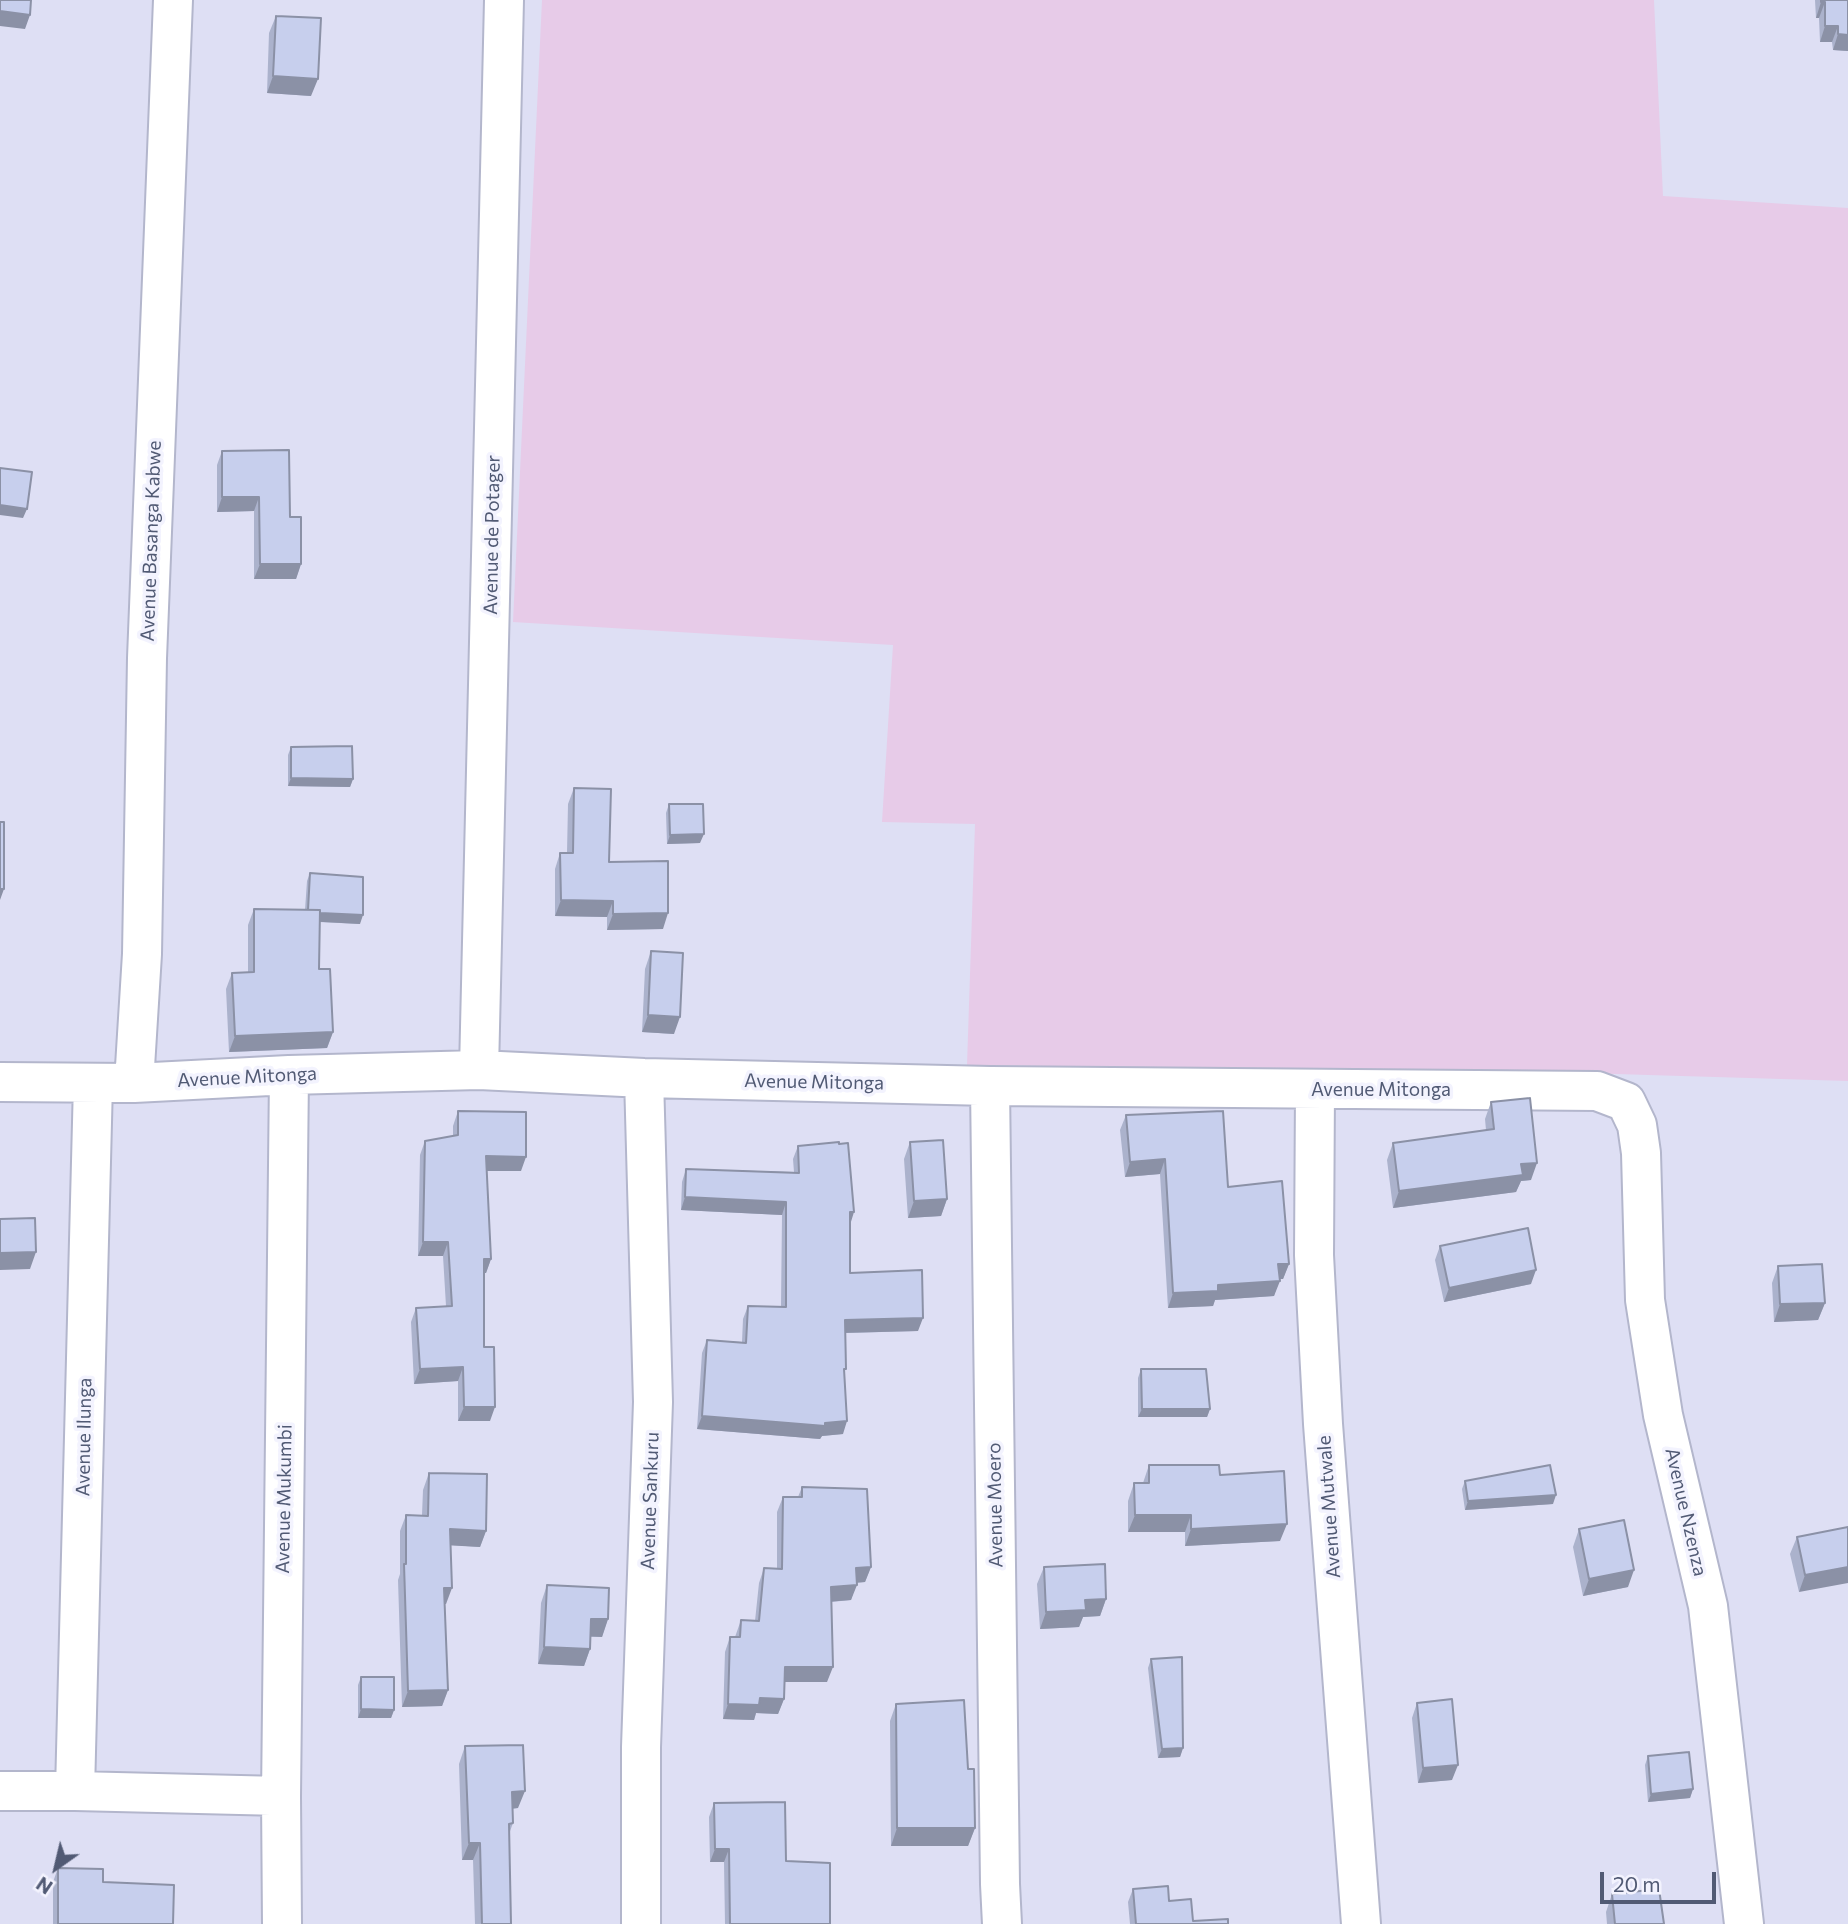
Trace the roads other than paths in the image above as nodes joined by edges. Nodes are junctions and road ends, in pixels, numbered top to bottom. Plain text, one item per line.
1 (173, 0) edge
2 (504, 0) edge
3 (479, 1070) junction
4 (289, 1074) junction
5 (644, 1078) junction
6 (0, 1082) edge
7 (93, 1083) junction
8 (134, 1083) junction
9 (990, 1086) junction
10 (1315, 1089) junction
11 (1626, 1102) joint
12 (0, 1791) edge
13 (75, 1791) junction
14 (281, 1796) junction
15 (282, 1924) edge
16 (641, 1924) edge
17 (1002, 1924) edge
18 (1361, 1924) edge
19 (1744, 1924) edge

1 - 8 street, Avenue Basanga Kabwe
2 - 3 street, Avenue de Potager
3 - 4 street, Avenue Mitonga
3 - 5 street, Avenue Mitonga
4 - 8 street, Avenue Mitonga
4 - 14 street, Avenue Mukumbi
5 - 9 street, Avenue Mitonga
5 - 16 street, Avenue Sankuru
6 - 7 street, Avenue Mitonga
7 - 8 street, Avenue Mitonga
7 - 13 street, Avenue Ilunga
9 - 10 street, Avenue Mitonga
9 - 17 street, Avenue Moero
10 - 11 street, Avenue Mitonga
10 - 18 street, Avenue Mutwale
11 - 19 street, Avenue Nzenza
12 - 13 street
13 - 14 street
14 - 15 street, Avenue Mukumbi

